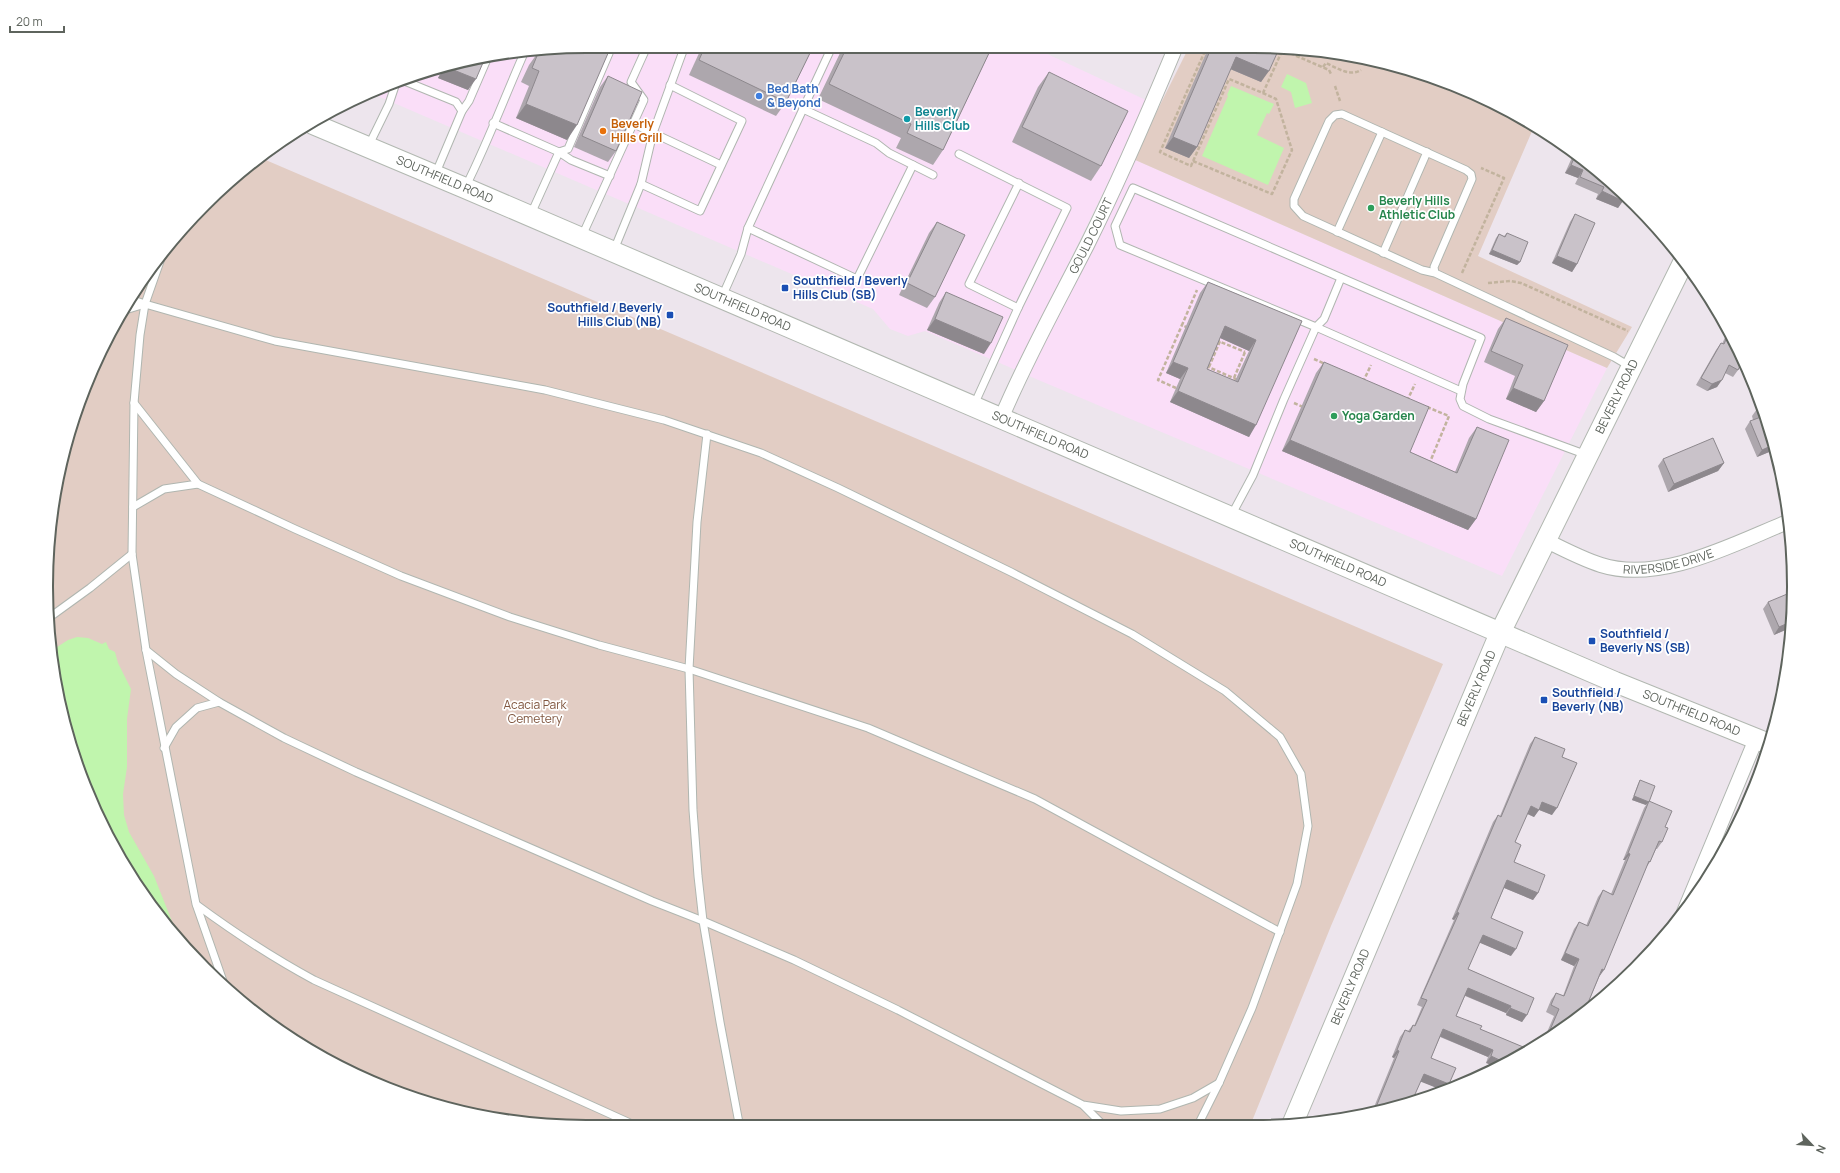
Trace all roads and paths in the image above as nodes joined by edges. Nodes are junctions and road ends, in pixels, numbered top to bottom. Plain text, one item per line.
1 (609, 53) edge
2 (644, 53) edge
3 (682, 53) edge
4 (829, 53) edge
5 (1173, 53) edge
6 (1204, 53) edge
7 (1281, 54) edge
8 (1294, 55) edge
9 (521, 58) edge
10 (486, 62) edge
11 (1323, 67) junction
12 (1361, 70) dead end
13 (1331, 74) dead end
14 (410, 83) edge
15 (670, 85) junction
16 (1335, 86) dead end
17 (394, 89) edge
18 (1263, 93) junction
19 (1341, 105) dead end
20 (802, 109) junction
21 (462, 111) junction
22 (493, 122) junction
23 (634, 124) junction
24 (317, 126) edge
25 (1382, 132) junction
26 (653, 133) junction
27 (368, 147) junction
28 (559, 152) junction
29 (1426, 152) junction
30 (959, 154) dead end
31 (1193, 161) junction
32 (721, 165) junction
33 (913, 165) junction
34 (1476, 165) dead end
35 (435, 175) junction
36 (933, 175) dead end
37 (610, 176) junction
38 (1019, 183) junction
39 (641, 184) junction
40 (465, 188) junction
41 (530, 216) junction
42 (748, 228) junction
43 (1336, 232) junction
44 (581, 238) junction
45 (613, 252) junction
46 (1383, 253) junction
47 (1681, 267) edge
48 (157, 271) edge
49 (1435, 273) junction
50 (1466, 277) dead end
51 (1341, 278) junction
52 (1202, 279) junction
53 (1482, 282) dead end
54 (721, 299) junction
55 (136, 301) edge
56 (145, 304) junction
57 (132, 308) edge
58 (1018, 308) junction
59 (1182, 325) junction
60 (1316, 326) junction
61 (1195, 330) edge
62 (1630, 332) dead end
63 (1214, 339) edge
64 (1220, 341) junction
65 (1248, 345) edge
66 (1245, 352) junction
67 (1375, 353) junction
68 (1304, 355) junction
69 (1330, 366) edge
70 (1631, 367) junction
71 (1420, 373) junction
72 (1234, 378) junction
73 (1358, 378) edge
74 (1364, 380) junction
75 (1241, 381) edge
76 (1371, 383) edge
77 (1232, 384) edge
78 (1362, 386) edge
79 (1176, 388) dead end
80 (1461, 392) junction
81 (1402, 397) edge
82 (1284, 399) junction
83 (1409, 400) junction
84 (134, 403) junction
85 (1404, 404) edge
86 (1422, 405) edge
87 (973, 407) junction
88 (1310, 410) edge
89 (1001, 418) junction
90 (706, 434) junction
91 (1587, 455) junction
92 (1425, 460) edge
93 (1430, 462) junction
94 (1434, 464) edge
95 (198, 484) junction
96 (133, 506) junction
97 (1230, 517) junction
98 (1783, 524) edge
99 (1546, 540) junction
100 (132, 554) junction
101 (54, 614) edge
102 (1500, 633) junction
103 (146, 650) junction
104 (688, 669) junction
105 (218, 702) junction
106 (1763, 742) edge
107 (164, 748) junction
108 (1699, 880) edge
109 (196, 904) junction
110 (703, 920) junction
111 (1280, 932) junction
112 (221, 975) edge
113 (1219, 1083) junction
114 (1083, 1105) junction
115 (1296, 1118) edge
116 (623, 1120) edge
117 (738, 1120) edge
118 (1098, 1120) edge
119 (1200, 1120) edge

1 - 28 lane
2 - 23 lane
3 - 15 lane
4 - 20 lane
5 - 89 street, GOULD COURT
6 - 31 path
7 - 18 path
8 - 11 path
9 - 22 lane
10 - 21 lane
11 - 12 path
11 - 13 path
14 - 21 lane
15 - 26 lane
15 - 32 lane
16 - 19 path
17 - 27 lane
18 - 31 path
18 - 31 path
20 - 33 lane
20 - 42 lane
21 - 35 lane
22 - 28 lane
22 - 40 lane
23 - 26 lane
23 - 37 lane
24 - 27 main road, SOUTHFIELD ROAD
25 - 29 lane
25 - 43 lane
25 - 43 lane
26 - 32 lane
26 - 39 lane
27 - 35 main road, SOUTHFIELD ROAD
28 - 37 lane
28 - 41 lane
29 - 46 lane
29 - 49 lane
30 - 38 lane
32 - 39 lane
33 - 36 lane
33 - 42 lane
34 - 50 path
35 - 40 main road, SOUTHFIELD ROAD
37 - 44 lane
38 - 58 lane
38 - 58 lane
39 - 45 lane
40 - 41 main road, SOUTHFIELD ROAD
41 - 44 main road, SOUTHFIELD ROAD
42 - 54 lane
43 - 46 lane
44 - 45 main road, SOUTHFIELD ROAD
45 - 54 main road, SOUTHFIELD ROAD
46 - 49 lane
47 - 70 main road, BEVERLY ROAD
48 - 56 lane
49 - 70 lane
51 - 52 lane
51 - 60 lane
51 - 80 lane
52 - 59 path
52 - 60 lane
53 - 62 path
54 - 87 main road, SOUTHFIELD ROAD
55 - 56 lane
56 - 57 lane
56 - 84 lane
56 - 90 lane
58 - 87 lane
59 - 61 path
59 - 79 path
60 - 67 lane
60 - 68 lane
63 - 64 path
64 - 66 path
64 - 72 path
65 - 66 path
66 - 72 path
67 - 71 lane
67 - 74 path
68 - 69 path
68 - 82 lane
70 - 91 main road, BEVERLY ROAD
71 - 80 lane
71 - 83 path
72 - 75 path
72 - 77 path
73 - 74 path
74 - 76 path
74 - 78 path
80 - 91 lane
81 - 83 path
82 - 88 path
82 - 97 lane
83 - 85 path
84 - 95 lane
84 - 96 lane
86 - 93 path
87 - 89 main road, SOUTHFIELD ROAD
89 - 97 main road, SOUTHFIELD ROAD
90 - 104 lane
90 - 111 lane
91 - 99 main road, BEVERLY ROAD
92 - 93 path
93 - 94 path
95 - 96 lane
95 - 104 lane
96 - 100 lane
97 - 102 main road, SOUTHFIELD ROAD
98 - 99 street, RIVERSIDE DRIVE
99 - 102 main road, BEVERLY ROAD
100 - 101 lane
100 - 103 lane
102 - 106 main road, SOUTHFIELD ROAD
102 - 115 main road, BEVERLY ROAD
103 - 105 lane
103 - 107 lane
104 - 110 lane
104 - 111 lane
105 - 107 lane
105 - 110 lane
106 - 108 street
107 - 109 lane
109 - 112 lane
109 - 116 lane
110 - 114 lane
110 - 117 lane
111 - 113 lane
113 - 114 lane
113 - 119 lane
114 - 118 lane

